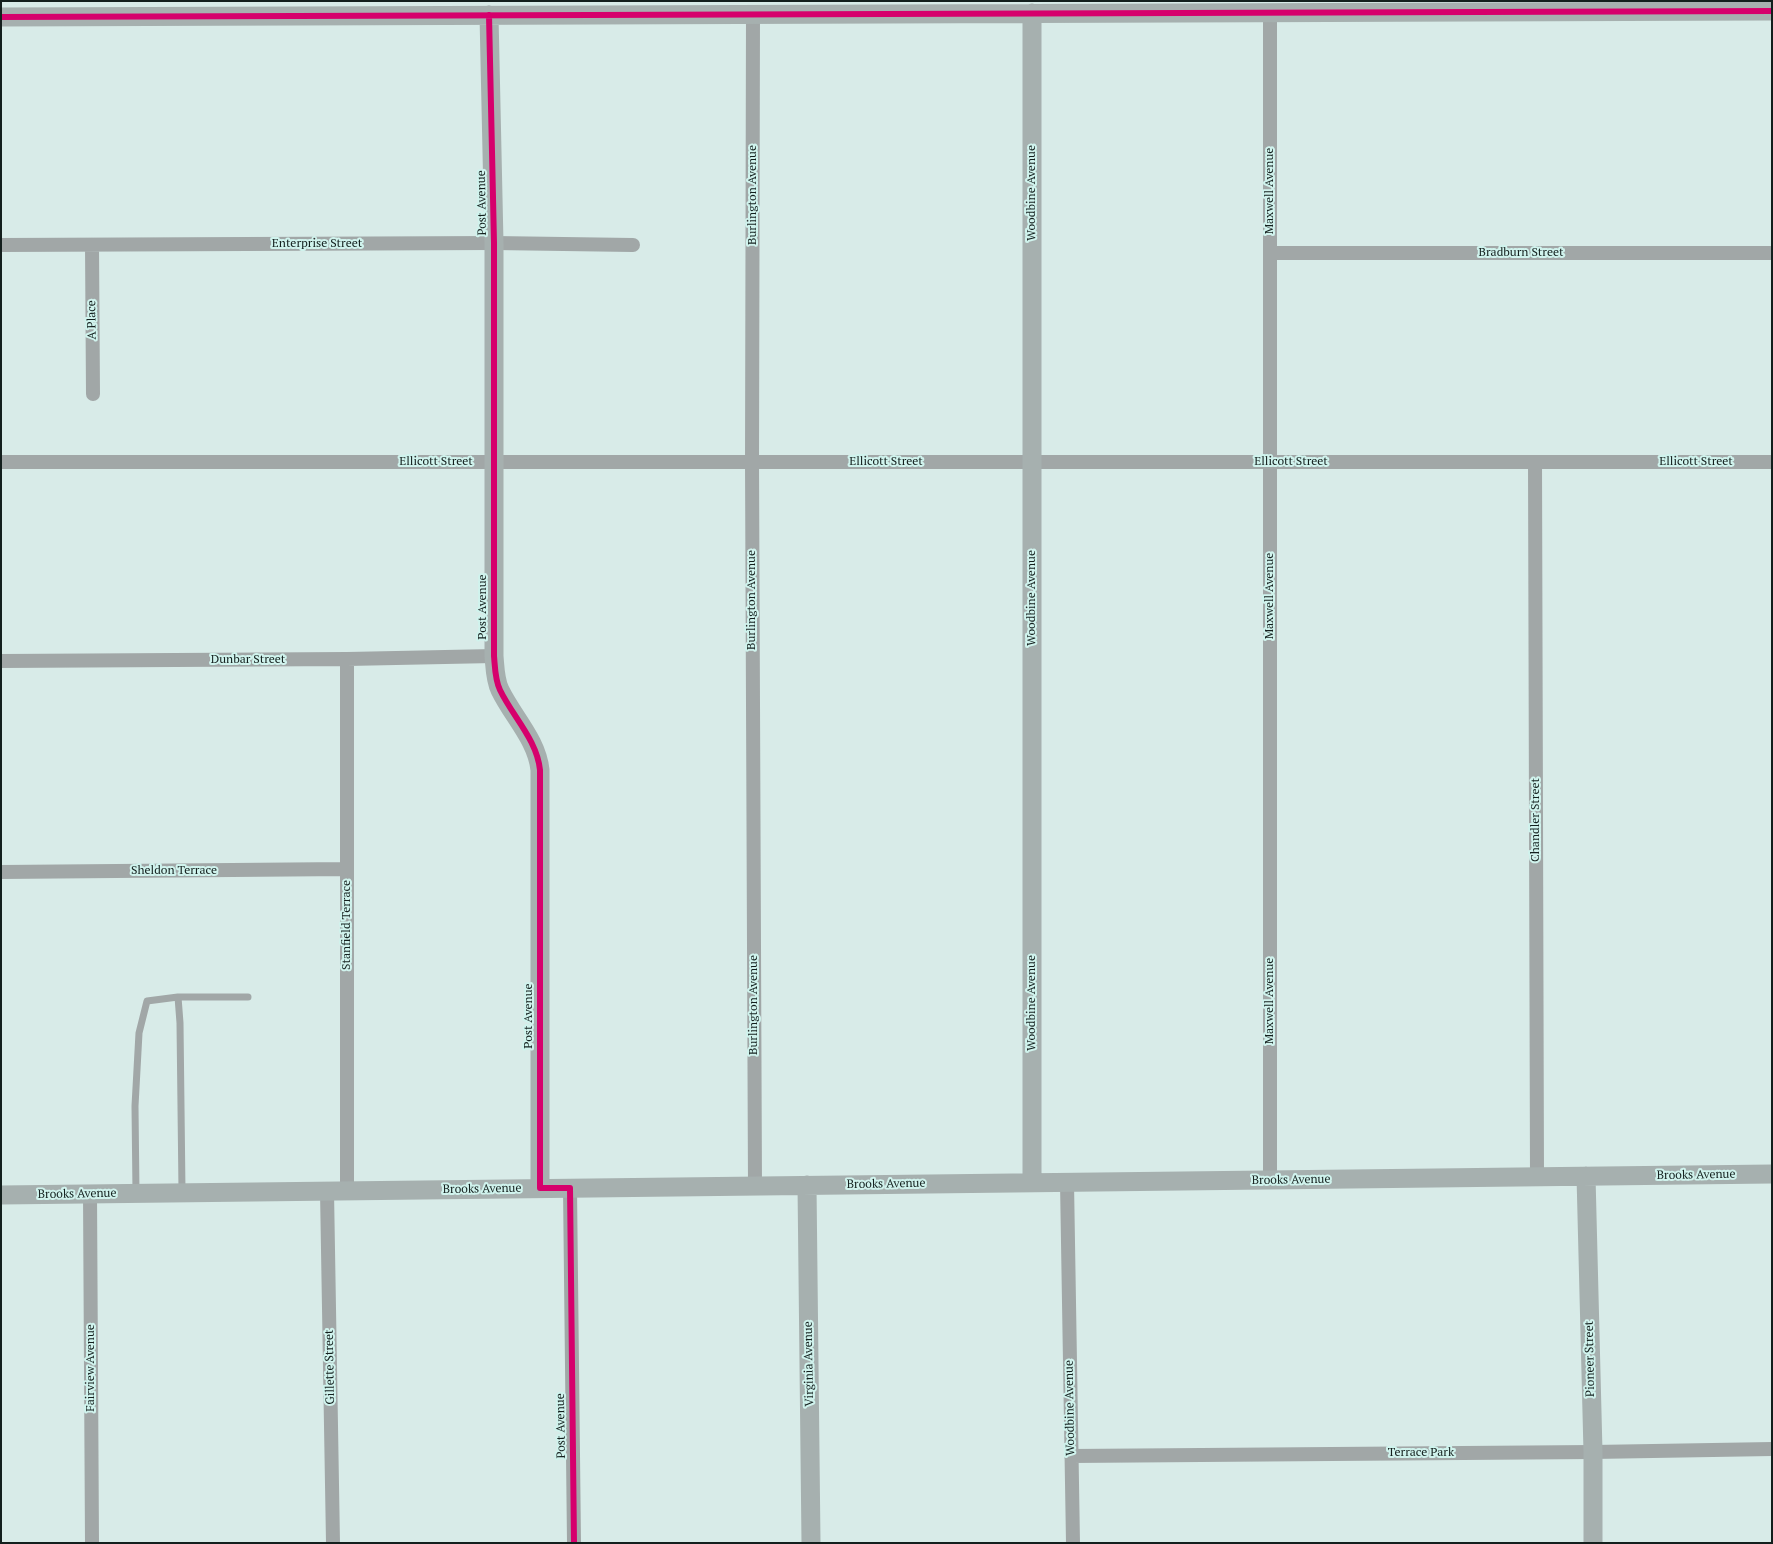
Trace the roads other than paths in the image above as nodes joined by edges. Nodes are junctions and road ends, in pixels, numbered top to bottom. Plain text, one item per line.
1 (1037, 9) edge
2 (482, 10) edge
3 (1772, 11) edge
4 (1270, 12) junction
5 (753, 14) junction
6 (1, 17) edge
7 (494, 243) junction
8 (1, 245) edge
9 (92, 245) junction
10 (633, 245) dead end
11 (1270, 253) junction
12 (1772, 253) edge
13 (93, 394) dead end
14 (1, 462) edge
15 (494, 462) junction
16 (752, 462) junction
17 (1032, 462) junction
18 (1270, 462) junction
19 (1536, 462) junction
20 (1772, 462) edge
21 (494, 656) junction
22 (347, 659) junction
23 (1, 661) edge
24 (347, 869) junction
25 (1, 872) edge
26 (178, 997) junction
27 (248, 998) dead end
28 (1772, 1174) edge
29 (1586, 1176) junction
30 (1536, 1177) junction
31 (1270, 1180) junction
32 (1068, 1182) junction
33 (1032, 1183) junction
34 (807, 1185) junction
35 (754, 1186) junction
36 (540, 1188) junction
37 (570, 1188) junction
38 (327, 1191) junction
39 (347, 1191) junction
40 (136, 1193) junction
41 (182, 1193) junction
42 (90, 1194) junction
43 (1, 1195) edge
44 (1772, 1449) edge
45 (1593, 1452) junction
46 (1071, 1456) junction
47 (92, 1543) edge
48 (333, 1543) edge
49 (574, 1543) edge
50 (811, 1543) edge
51 (1073, 1543) edge
52 (1593, 1543) edge

1 - 4 street
1 - 5 street
1 - 17 street, Woodbine Avenue
2 - 5 street
2 - 6 street
2 - 7 street, Post Avenue
3 - 4 street
4 - 11 street, Maxwell Avenue
5 - 16 street, Burlington Avenue
7 - 9 street, Enterprise Street
7 - 10 street, Enterprise Street
7 - 15 street, Post Avenue
8 - 9 street, Enterprise Street
9 - 13 street, A Place
11 - 12 street, Bradburn Street
11 - 18 street, Maxwell Avenue
14 - 15 street, Ellicott Street
15 - 16 street, Ellicott Street
15 - 21 street, Post Avenue
16 - 17 street, Ellicott Street
16 - 35 street, Burlington Avenue
17 - 18 street, Ellicott Street
17 - 33 street, Woodbine Avenue
18 - 19 street, Ellicott Street
18 - 31 street, Maxwell Avenue
19 - 20 street, Ellicott Street
19 - 30 street, Chandler Street
21 - 22 street, Dunbar Street
21 - 36 street, Post Avenue
22 - 23 street, Dunbar Street
22 - 24 street, Stanfield Terrace
24 - 25 street, Sheldon Terrace
24 - 39 street, Stanfield Terrace
26 - 27 lane
26 - 40 lane
26 - 41 lane
28 - 29 street, Brooks Avenue
29 - 30 street, Brooks Avenue
29 - 45 street, Pioneer Street
30 - 31 street, Brooks Avenue
31 - 32 street, Brooks Avenue
32 - 33 street, Brooks Avenue
32 - 46 street, Woodbine Avenue
33 - 34 street, Brooks Avenue
34 - 35 street, Brooks Avenue
34 - 50 street, Virginia Avenue
35 - 37 street, Brooks Avenue
36 - 37 street, Brooks Avenue
36 - 39 street, Brooks Avenue
37 - 49 street, Post Avenue
38 - 39 street, Brooks Avenue
38 - 41 street, Brooks Avenue
38 - 48 street, Gillette Street
40 - 41 street, Brooks Avenue
40 - 42 street, Brooks Avenue
42 - 43 street, Brooks Avenue
42 - 47 street, Fairview Avenue
44 - 45 street, Terrace Park
45 - 46 street, Terrace Park
45 - 52 street, Pioneer Street
46 - 51 street, Woodbine Avenue

